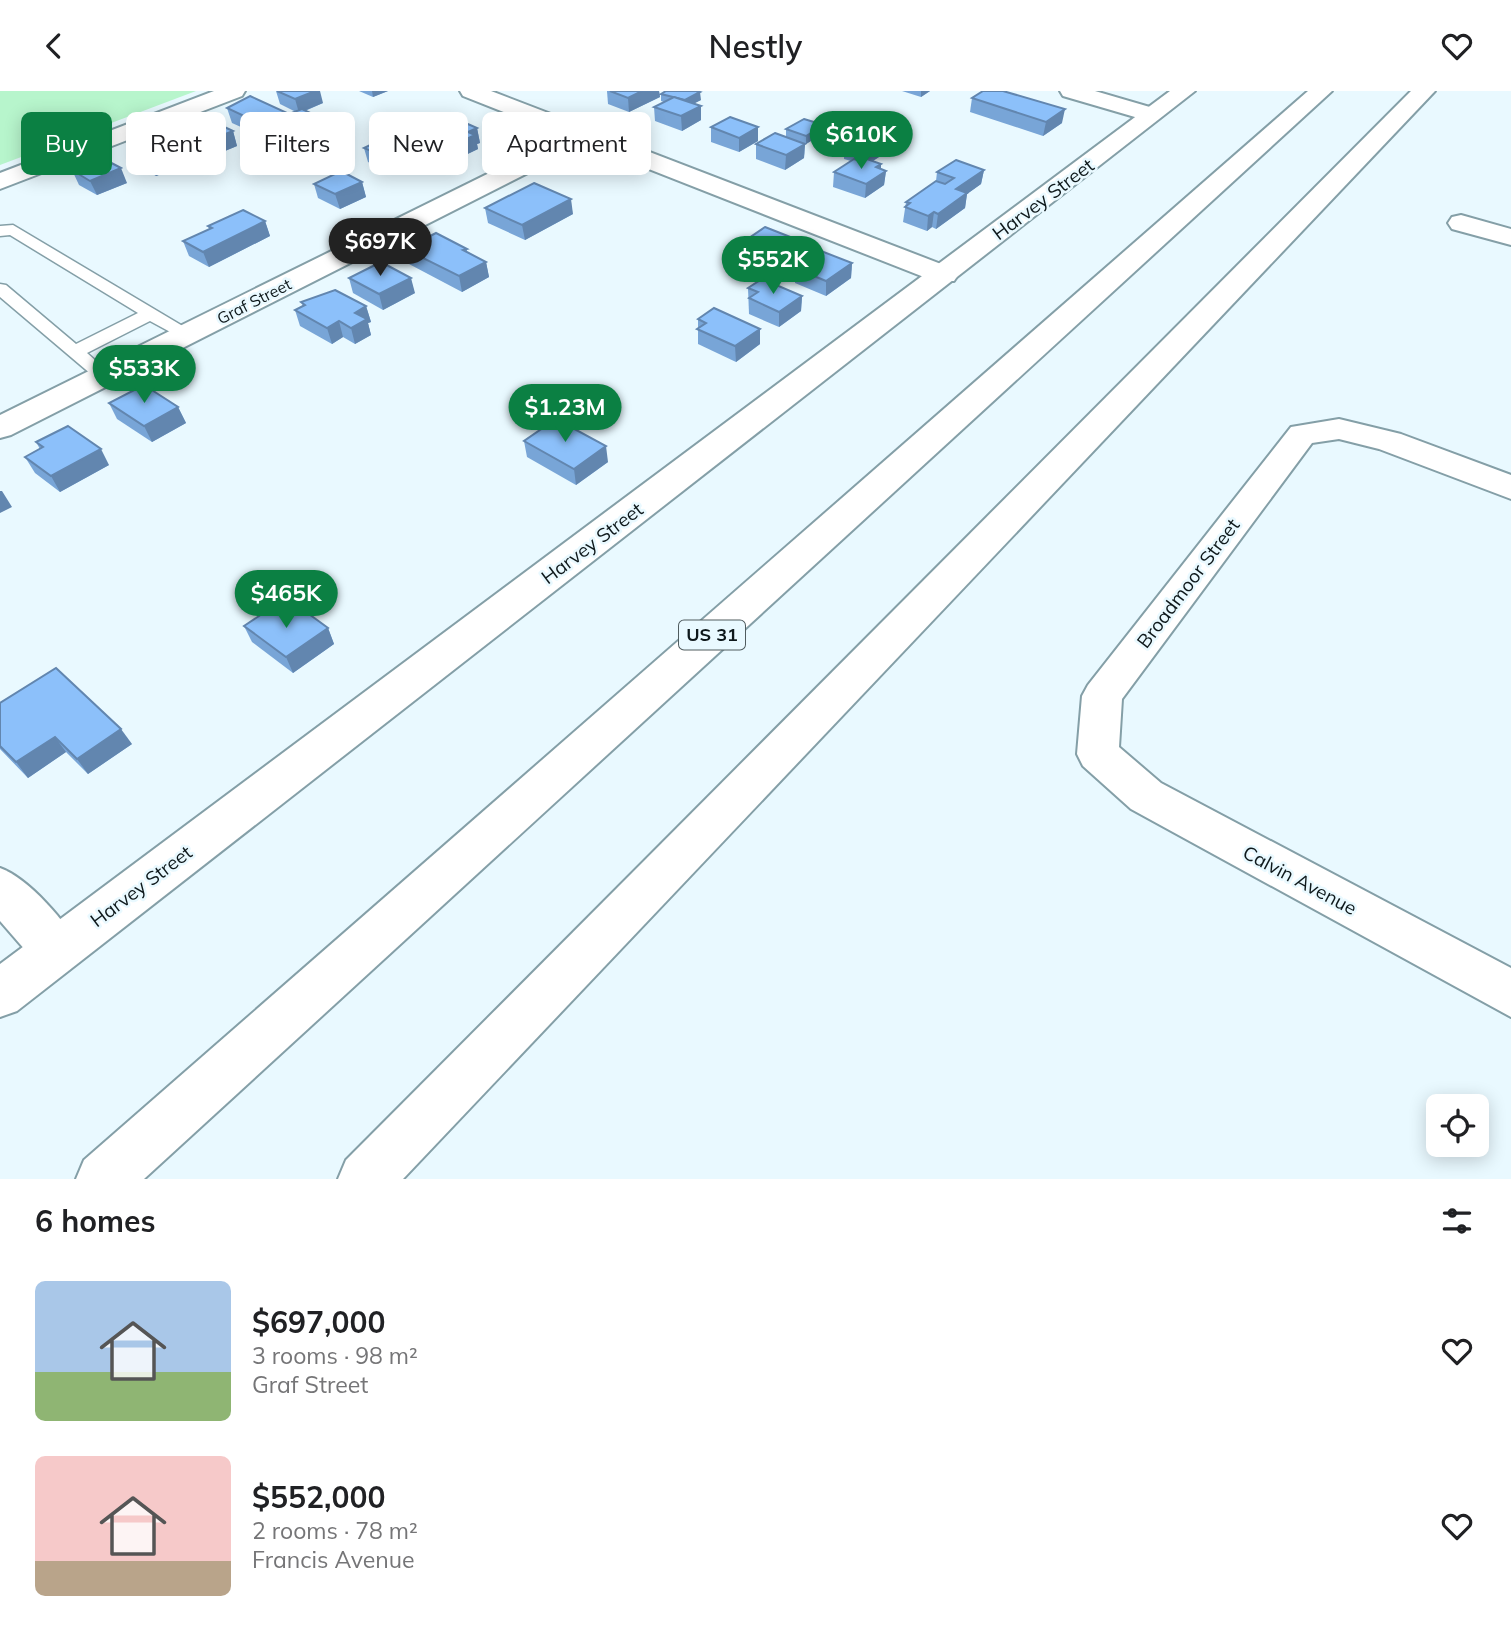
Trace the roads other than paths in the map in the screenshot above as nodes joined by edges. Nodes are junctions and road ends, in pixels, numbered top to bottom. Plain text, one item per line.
1 (234, 91) edge
2 (471, 91) edge
3 (1070, 91) edge
4 (1184, 91) edge
5 (1321, 91) edge
6 (1424, 91) edge
7 (525, 112) edge
8 (1152, 115) junction
9 (651, 161) edge
10 (504, 175) edge
11 (0, 181) edge
12 (1461, 223) dead end
13 (0, 231) edge
14 (1511, 237) edge
15 (944, 275) junction
16 (0, 289) edge
17 (150, 314) junction
18 (185, 335) junction
19 (75, 352) junction
20 (104, 376) junction
21 (0, 428) edge
22 (1511, 488) edge
23 (1098, 754) joint
24 (0, 888) edge
25 (56, 950) junction
26 (0, 994) edge
27 (1511, 994) edge
28 (103, 1179) edge
29 (365, 1179) edge

1 - 11 main road
2 - 7 main road
3 - 8 main road
4 - 8 main road, Harvey Street
5 - 28 main road, US 31
6 - 29 main road
8 - 15 main road, Harvey Street
9 - 15 main road
10 - 18 main road, Graf Street
12 - 14 main road
13 - 17 lane
15 - 25 main road, Harvey Street
16 - 19 lane
17 - 18 lane
17 - 19 lane
18 - 20 main road, Graf Street
19 - 20 lane
20 - 21 main road, Graf Street
22 - 23 main road, Broadmoor Street
23 - 27 main road, Calvin Avenue
24 - 25 main road
25 - 26 main road, Harvey Street

